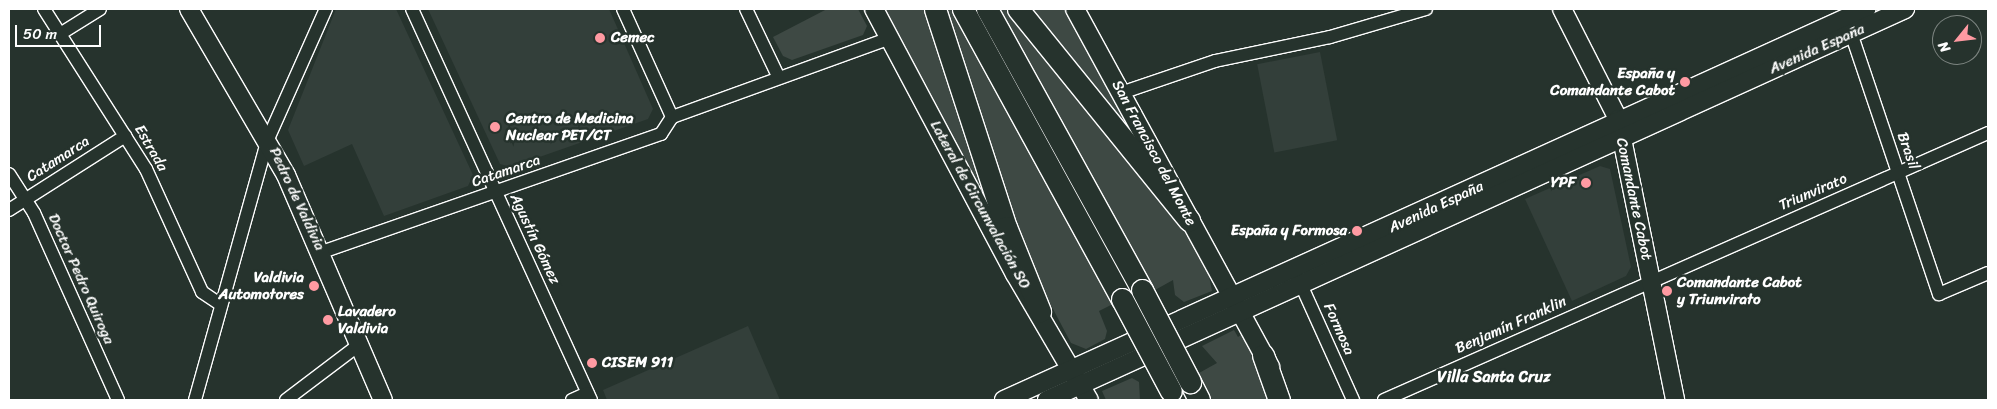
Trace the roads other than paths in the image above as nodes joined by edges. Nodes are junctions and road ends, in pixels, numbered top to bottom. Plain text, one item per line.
1 (44, 9) edge
2 (100, 9) edge
3 (189, 9) edge
4 (326, 9) edge
5 (412, 9) edge
6 (623, 9) edge
7 (746, 9) edge
8 (874, 9) edge
9 (935, 9) edge
10 (963, 9) edge
11 (987, 9) edge
12 (1018, 9) edge
13 (1075, 9) edge
14 (1426, 9) edge
15 (1562, 9) edge
16 (1866, 9) edge
17 (1905, 9) edge
18 (1849, 26) junction
19 (60, 34) junction
20 (890, 38) junction
21 (779, 78) junction
22 (1121, 93) junction
23 (672, 117) junction
24 (1620, 131) junction
25 (1988, 133) edge
26 (125, 136) junction
27 (268, 139) junction
28 (1898, 172) junction
29 (9, 174) edge
30 (496, 192) junction
31 (25, 200) junction
32 (9, 210) edge
33 (1189, 220) junction
34 (322, 252) junction
35 (1988, 273) edge
36 (1298, 277) junction
37 (1650, 280) junction
38 (1237, 304) junction
39 (221, 305) junction
40 (1040, 311) junction
41 (360, 344) junction
42 (1264, 355) junction
43 (1072, 370) junction
44 (1195, 391) edge
45 (1085, 393) edge
46 (1173, 396) edge
47 (589, 397) edge
48 (1015, 398) edge
49 (118, 400) edge
50 (195, 400) edge
51 (286, 400) edge
52 (383, 400) edge
53 (572, 400) edge
54 (1047, 400) edge
55 (1279, 400) edge
56 (1288, 400) edge
57 (1353, 400) edge
58 (1384, 400) edge
59 (1675, 400) edge

1 - 19 street, Estrada
2 - 19 street
3 - 27 main road, Pedro de Valdivia
4 - 27 street
5 - 30 street, Agustín Gómez
6 - 23 street
7 - 21 street
8 - 20 main road, Lateral de Circunvalación SO
9 - 40 highway
10 - 46 highway, bridge
11 - 44 highway, bridge
12 - 33 highway
13 - 22 main road, San Francisco del Monte
14 - 22 street
15 - 24 main road, Comandante Cabot
16 - 18 main road, Avenida España
17 - 18 main road, Avenida España
18 - 24 main road, Avenida España
18 - 28 street, Brasil
19 - 26 street, Estrada
20 - 21 street
20 - 40 main road, Lateral de Circunvalación SO
21 - 23 street
22 - 33 main road, San Francisco del Monte
23 - 30 street, Catamarca
24 - 36 main road, Avenida España
24 - 37 main road, Comandante Cabot
25 - 28 street, Triunvirato
26 - 31 street, Catamarca
26 - 39 street, Estrada
27 - 34 main road, Pedro de Valdivia
27 - 39 street
28 - 35 street, Brasil
28 - 37 street, Triunvirato
29 - 31 street, Doctor Pedro Quiroga
30 - 34 street, Catamarca
30 - 47 street, Agustín Gómez
31 - 32 street, Catamarca
31 - 49 street, Doctor Pedro Quiroga
33 - 38 main road, San Francisco del Monte
34 - 41 main road, Pedro de Valdivia
36 - 38 main road, Avenida España
36 - 57 street, Formosa
37 - 58 street, Benjamín Franklin
37 - 59 main road, Comandante Cabot
38 - 42 main road
38 - 43 main road, Avenida España
38 - 45 main road, Avenida España
39 - 50 street
40 - 43 main road, Lateral de Circunvalación SO
41 - 51 street
41 - 52 main road, Pedro de Valdivia
42 - 55 highway
42 - 56 main road
43 - 45 main road, Lateral de Circunvalación SO
43 - 48 main road, Avenida España
45 - 54 main road, Avenida España
47 - 53 street

